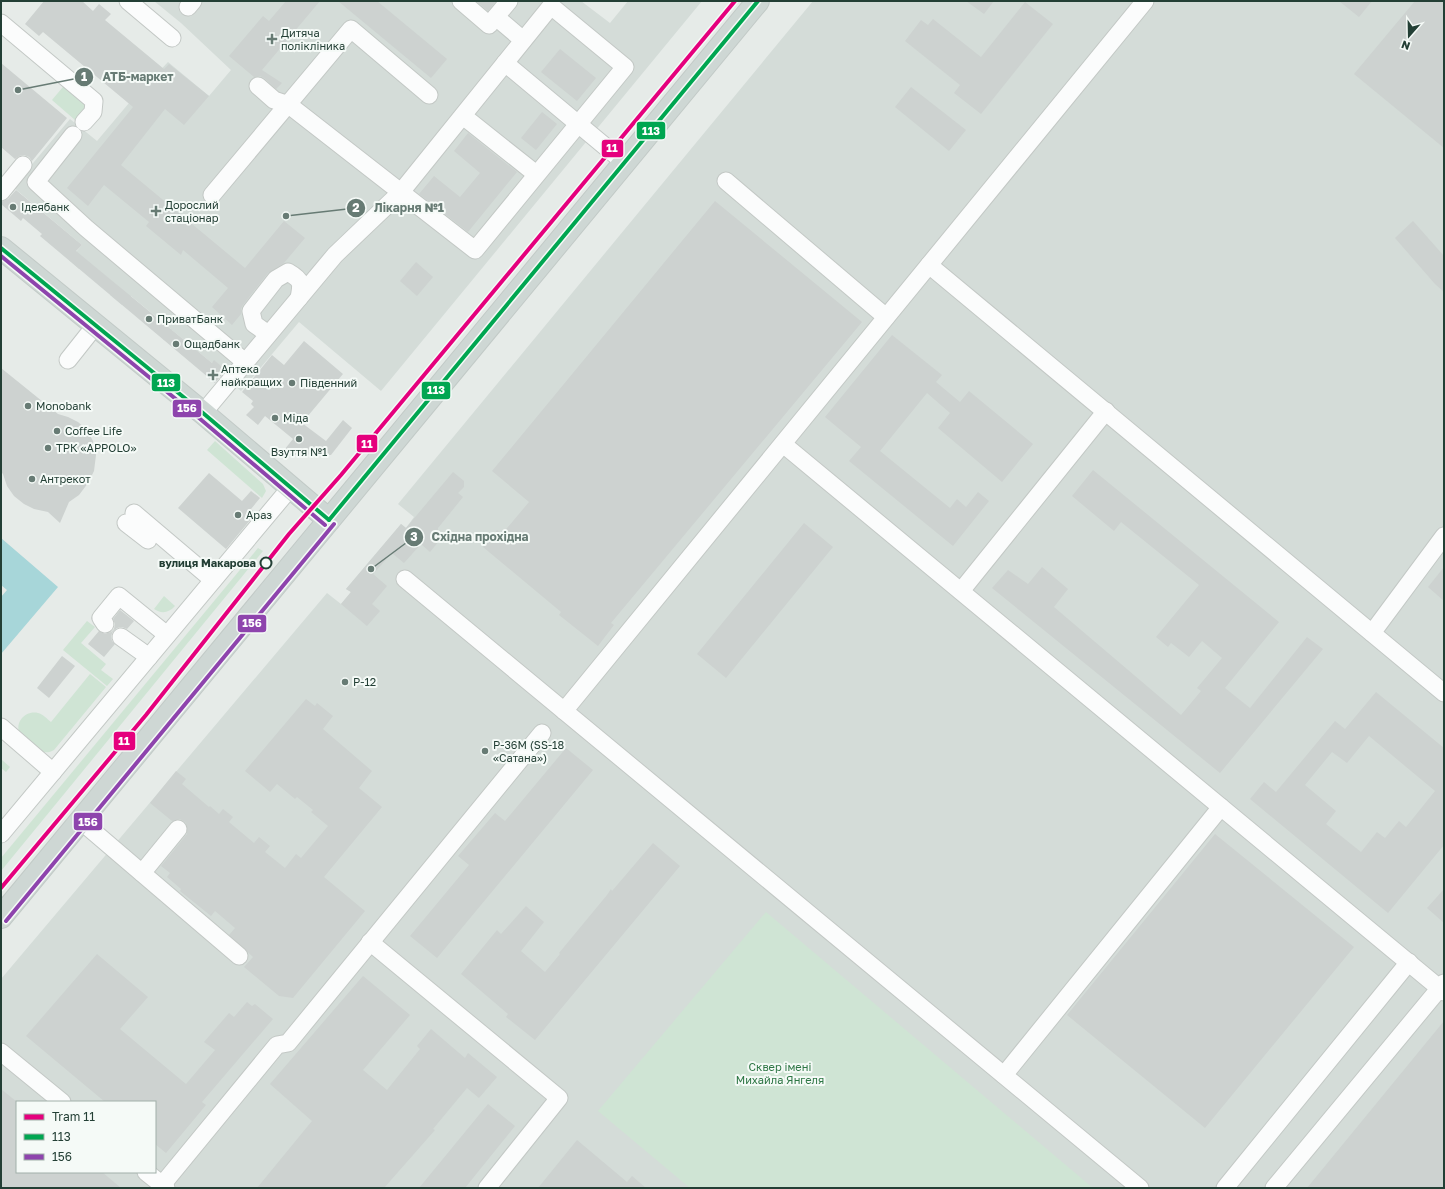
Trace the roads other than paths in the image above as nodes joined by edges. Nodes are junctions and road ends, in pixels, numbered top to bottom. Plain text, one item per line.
1 (128, 1) edge
2 (461, 1) edge
3 (509, 1) edge
4 (758, 1) edge
5 (1145, 1) edge
6 (496, 17) junction
7 (1, 23) edge
8 (172, 38) dead end
9 (523, 40) junction
10 (505, 63) junction
11 (258, 86) dead end
12 (429, 95) dead end
13 (289, 105) junction
14 (463, 116) junction
15 (578, 124) junction
16 (625, 163) junction
17 (23, 165) dead end
18 (536, 174) junction
19 (726, 181) dead end
20 (1, 192) edge
21 (401, 192) junction
22 (212, 195) dead end
23 (1, 248) edge
24 (929, 265) junction
25 (299, 298) junction
26 (886, 317) junction
27 (95, 326) junction
28 (268, 334) junction
29 (68, 360) dead end
30 (245, 362) junction
31 (1106, 411) junction
32 (203, 413) junction
33 (783, 444) junction
34 (291, 487) junction
35 (130, 518) dead end
36 (329, 520) junction
37 (1444, 536) edge
38 (406, 579) dead end
39 (209, 584) junction
40 (961, 591) junction
41 (105, 624) dead end
42 (1372, 633) junction
43 (167, 635) junction
44 (121, 637) dead end
45 (149, 657) junction
46 (1444, 693) edge
47 (564, 711) junction
48 (1, 727) edge
49 (542, 733) dead end
50 (53, 772) junction
51 (1221, 807) junction
52 (81, 821) junction
53 (178, 830) dead end
54 (1, 834) edge
55 (142, 873) junction
56 (1, 917) edge
57 (370, 942) junction
58 (240, 956) dead end
59 (1409, 962) junction
60 (1442, 988) edge
61 (1, 1052) edge
62 (1004, 1075) junction
63 (61, 1101) edge
64 (147, 1173) edge
65 (164, 1187) edge
66 (487, 1188) edge
67 (1140, 1188) edge
68 (1225, 1188) edge
69 (1274, 1188) edge

1 - 8 lane
2 - 6 lane
3 - 6 lane
4 - 16 main road
5 - 24 lane
6 - 9 lane
7 - 30 lane
9 - 10 lane
9 - 15 lane
10 - 14 lane
10 - 15 lane
11 - 13 lane
12 - 13 lane
13 - 21 lane
13 - 22 lane
14 - 18 lane
14 - 21 lane
15 - 16 lane
15 - 18 lane
16 - 36 main road
17 - 20 lane
18 - 21 lane
19 - 26 lane
21 - 25 lane
23 - 27 main road
24 - 26 lane
24 - 31 lane
25 - 28 lane
25 - 28 lane
26 - 33 lane
27 - 29 lane
27 - 32 main road
28 - 30 lane
30 - 32 lane
31 - 40 lane
31 - 42 lane
32 - 34 main road
33 - 40 lane
33 - 47 lane
34 - 36 main road
34 - 39 lane
35 - 39 lane
36 - 52 main road
37 - 42 lane
38 - 47 lane
39 - 43 lane
40 - 51 lane
41 - 43 lane
42 - 46 lane
43 - 45 lane
44 - 45 lane
45 - 50 lane
47 - 62 lane
48 - 50 lane
49 - 57 lane
50 - 54 lane
51 - 59 lane
51 - 62 lane
52 - 55 lane
52 - 56 main road
53 - 55 lane
55 - 58 lane
57 - 65 lane
57 - 66 lane
59 - 60 lane
59 - 68 lane
60 - 69 lane
61 - 63 lane
62 - 67 lane
64 - 65 lane

